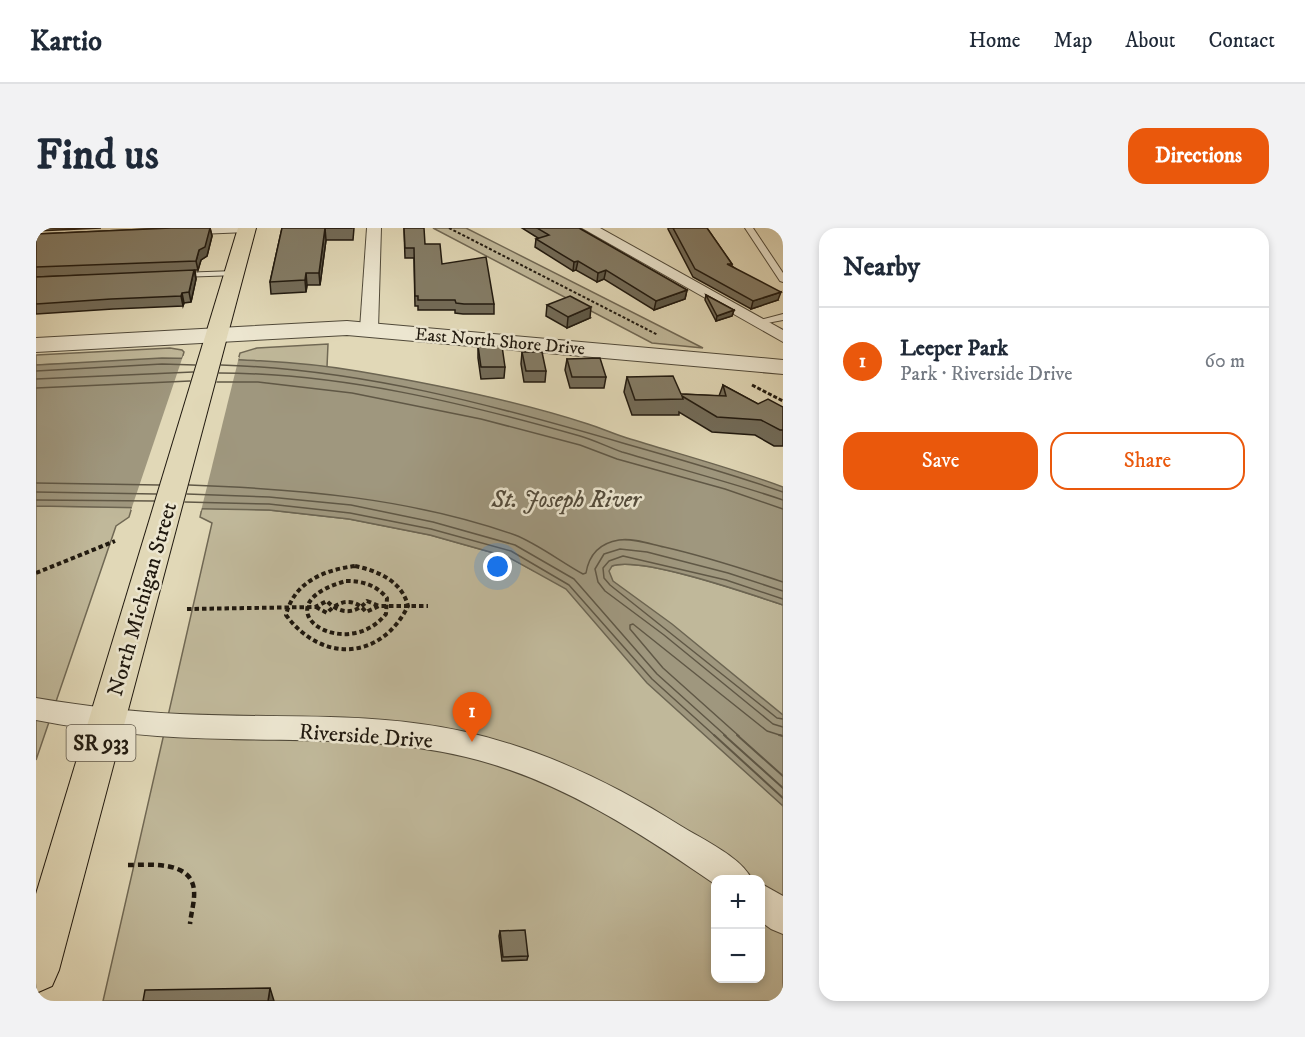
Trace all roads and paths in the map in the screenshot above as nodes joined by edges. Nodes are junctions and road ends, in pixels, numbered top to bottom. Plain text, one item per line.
1 (247, 228) edge
2 (374, 228) edge
3 (449, 228) edge
4 (589, 228) edge
5 (749, 228) edge
6 (157, 232) edge
7 (235, 273) junction
8 (167, 276) edge
9 (783, 279) edge
10 (783, 316) edge
11 (757, 322) junction
12 (369, 329) junction
13 (661, 337) dead end
14 (783, 337) edge
15 (214, 344) junction
16 (36, 345) edge
17 (783, 367) edge
18 (115, 541) dead end
19 (36, 573) edge
20 (363, 606) junction
21 (387, 606) junction
22 (408, 606) junction
23 (428, 606) dead end
24 (287, 607) junction
25 (307, 607) junction
26 (315, 607) junction
27 (332, 607) junction
28 (187, 609) dead end
29 (36, 709) edge
30 (107, 720) junction
31 (128, 865) dead end
32 (730, 875) edge
33 (765, 903) edge
34 (783, 917) edge
35 (190, 924) dead end
36 (36, 970) edge

1 - 6 street
1 - 7 main road, North Michigan Street / SR 933
2 - 12 street
3 - 13 path
4 - 11 street
5 - 9 lane
7 - 8 lane
7 - 15 main road, North Michigan Street / SR 933
10 - 11 lane
11 - 14 street
12 - 15 street, East North Shore Drive
12 - 17 street, East North Shore Drive
15 - 16 street, East North Shore Drive
15 - 30 main road, North Michigan Street / SR 933
18 - 19 path
20 - 21 path
20 - 27 path
20 - 27 path
21 - 22 path
21 - 25 path
21 - 25 path
22 - 23 path
22 - 24 path
22 - 24 path
24 - 25 path
24 - 28 path
25 - 26 path
26 - 27 path
26 - 27 path
29 - 30 street, Riverside Drive
30 - 32 street, Riverside Drive
30 - 36 main road, North Michigan Street / SR 933
31 - 35 path
33 - 34 street

